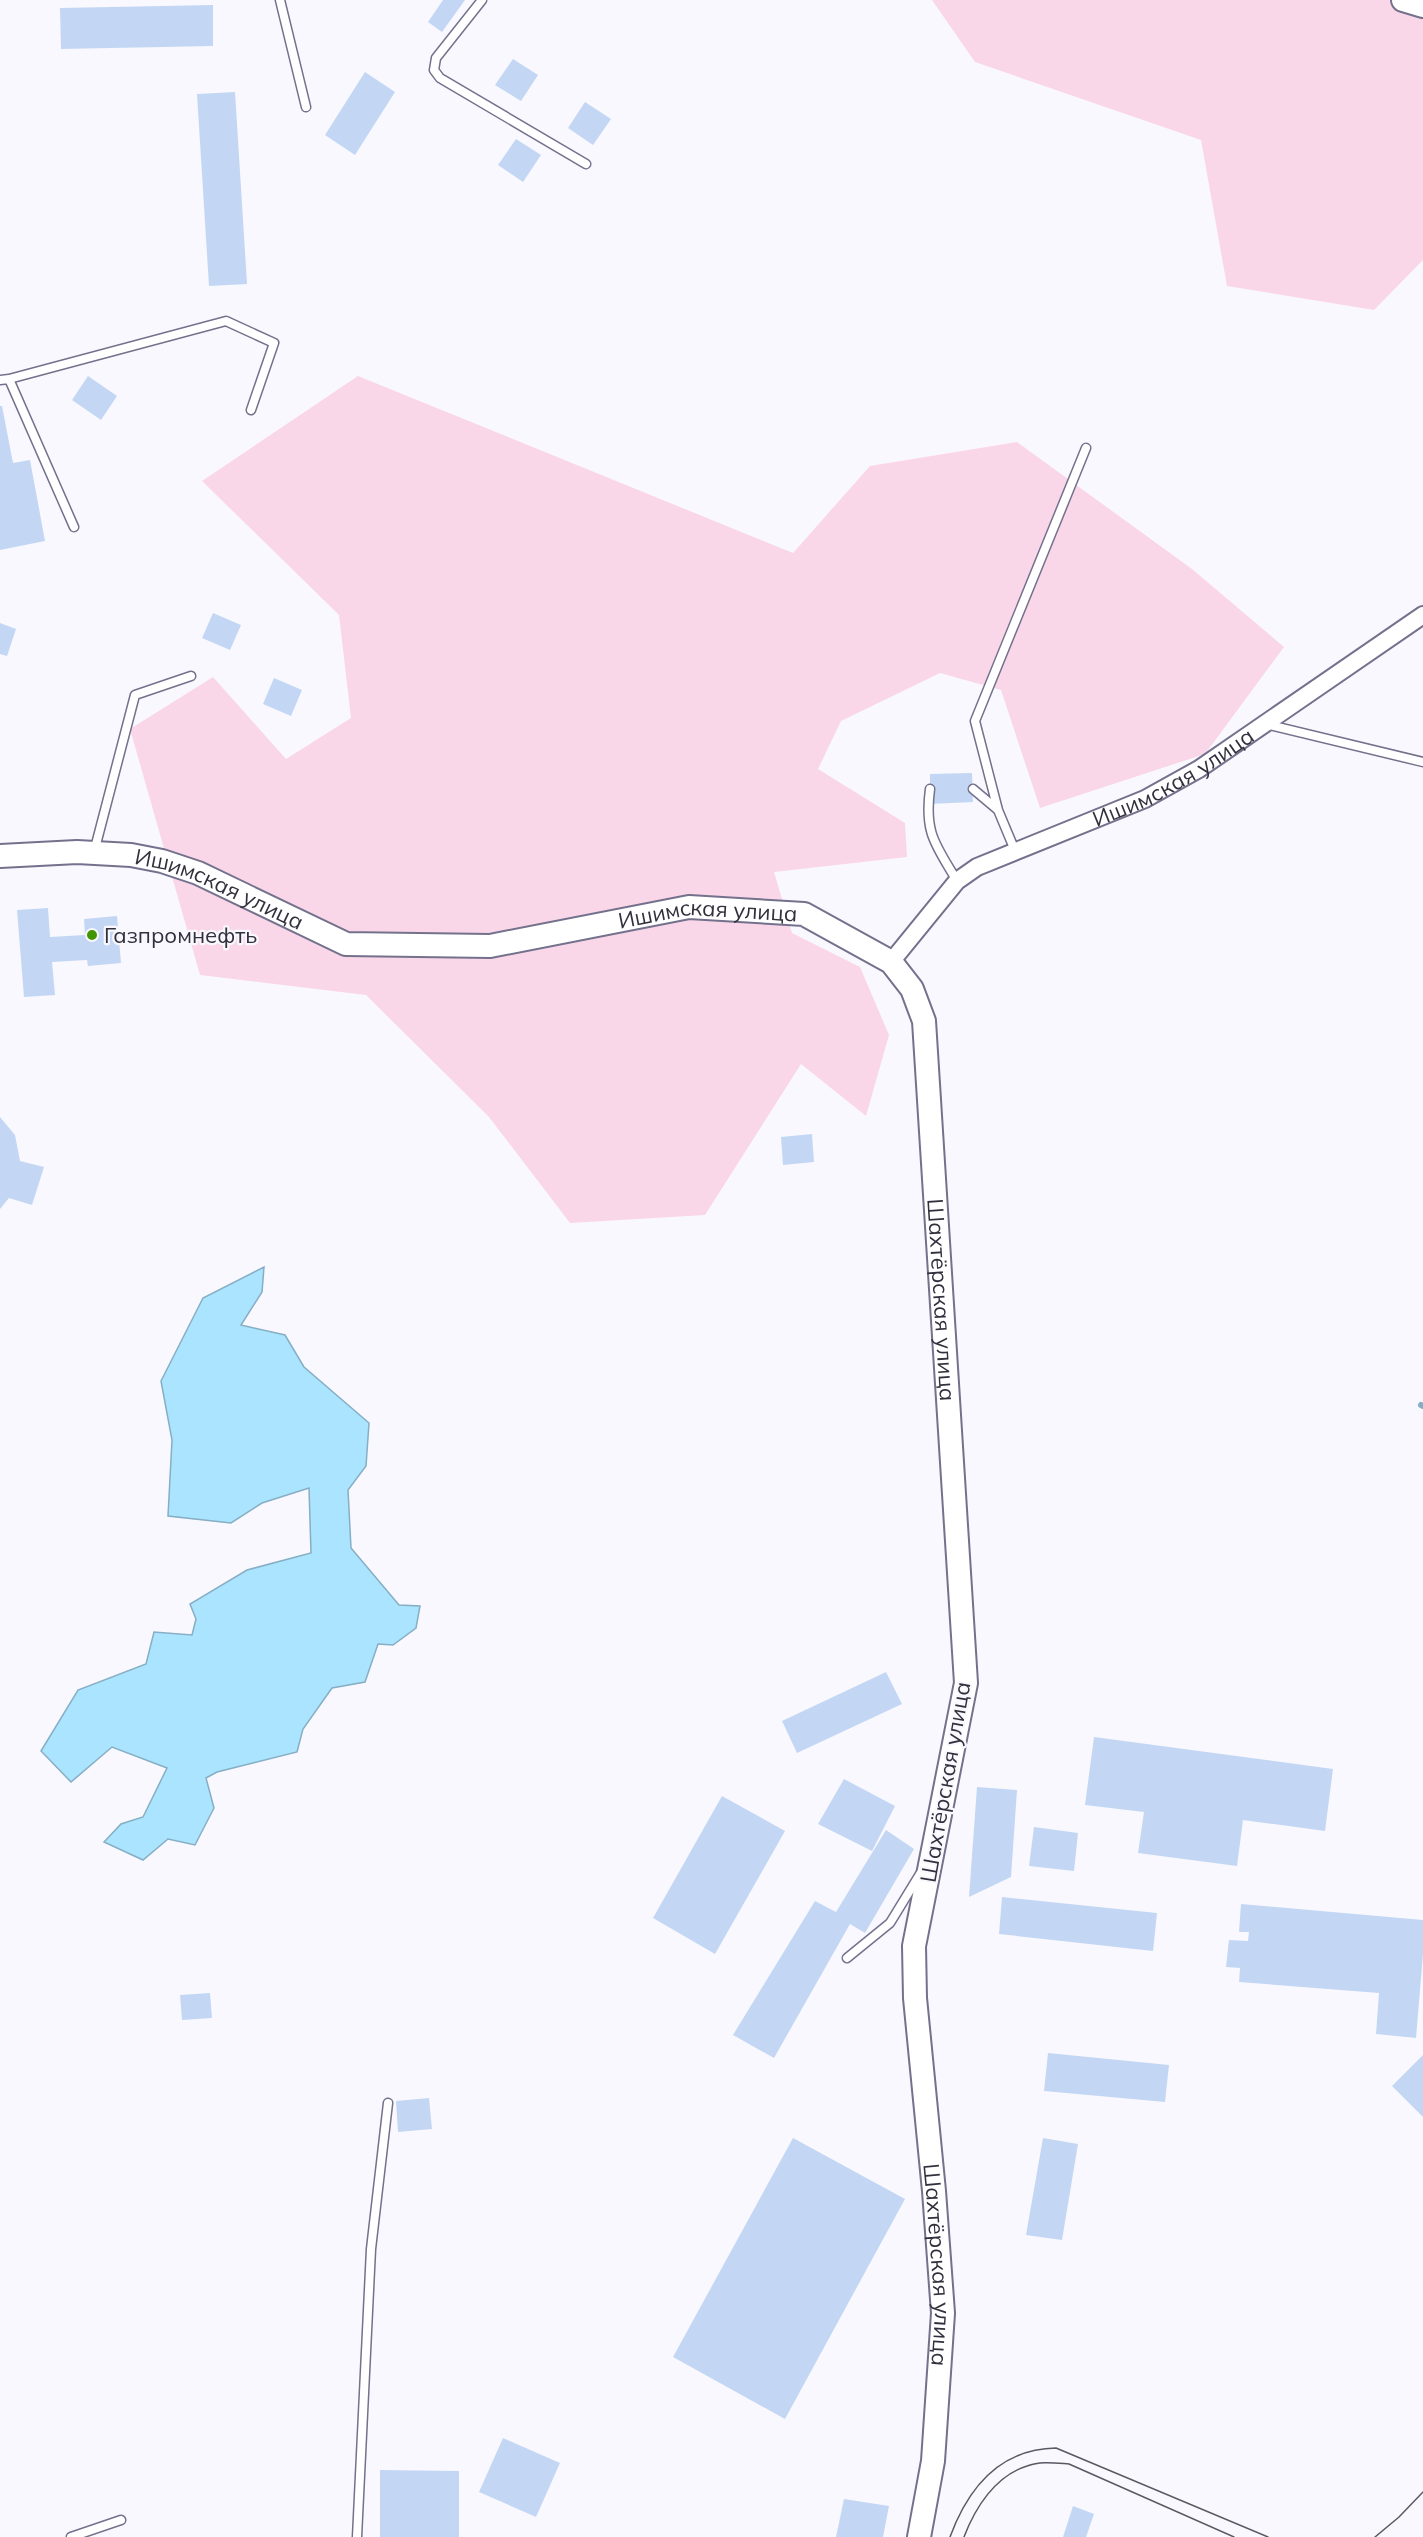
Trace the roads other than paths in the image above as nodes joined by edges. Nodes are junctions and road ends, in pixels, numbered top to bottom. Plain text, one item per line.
1 (280, 0) edge
2 (482, 0) edge
3 (1403, 0) edge
4 (1423, 6) edge
5 (306, 107) dead end
6 (586, 164) dead end
7 (4, 379) edge
8 (251, 410) dead end
9 (1086, 448) dead end
10 (74, 527) dead end
11 (1423, 615) edge
12 (191, 676) dead end
13 (1265, 724) junction
14 (1423, 762) edge
15 (930, 789) dead end
16 (972, 789) dead end
17 (998, 810) junction
18 (94, 852) junction
19 (1016, 853) junction
20 (0, 856) edge
21 (957, 881) junction
22 (891, 962) junction
23 (933, 1853) junction
24 (848, 1958) dead end
25 (388, 2103) dead end
26 (121, 2520) dead end
27 (71, 2537) edge
28 (357, 2537) edge
29 (919, 2537) edge

1 - 5 lane
2 - 6 lane
3 - 4 main road
7 - 8 lane
7 - 10 lane
9 - 17 lane
11 - 13 street, Ишимская улица
12 - 18 lane
13 - 14 lane
13 - 19 street, Ишимская улица
15 - 21 lane
16 - 17 lane
17 - 19 lane
18 - 20 main road, Ишимская улица
18 - 22 main road, Ишимская улица
19 - 21 street, Ишимская улица
21 - 22 street, Ишимская улица
22 - 23 main road, Шахтёрская улица
23 - 24 lane
23 - 29 main road, Шахтёрская улица
25 - 28 lane
26 - 27 lane

